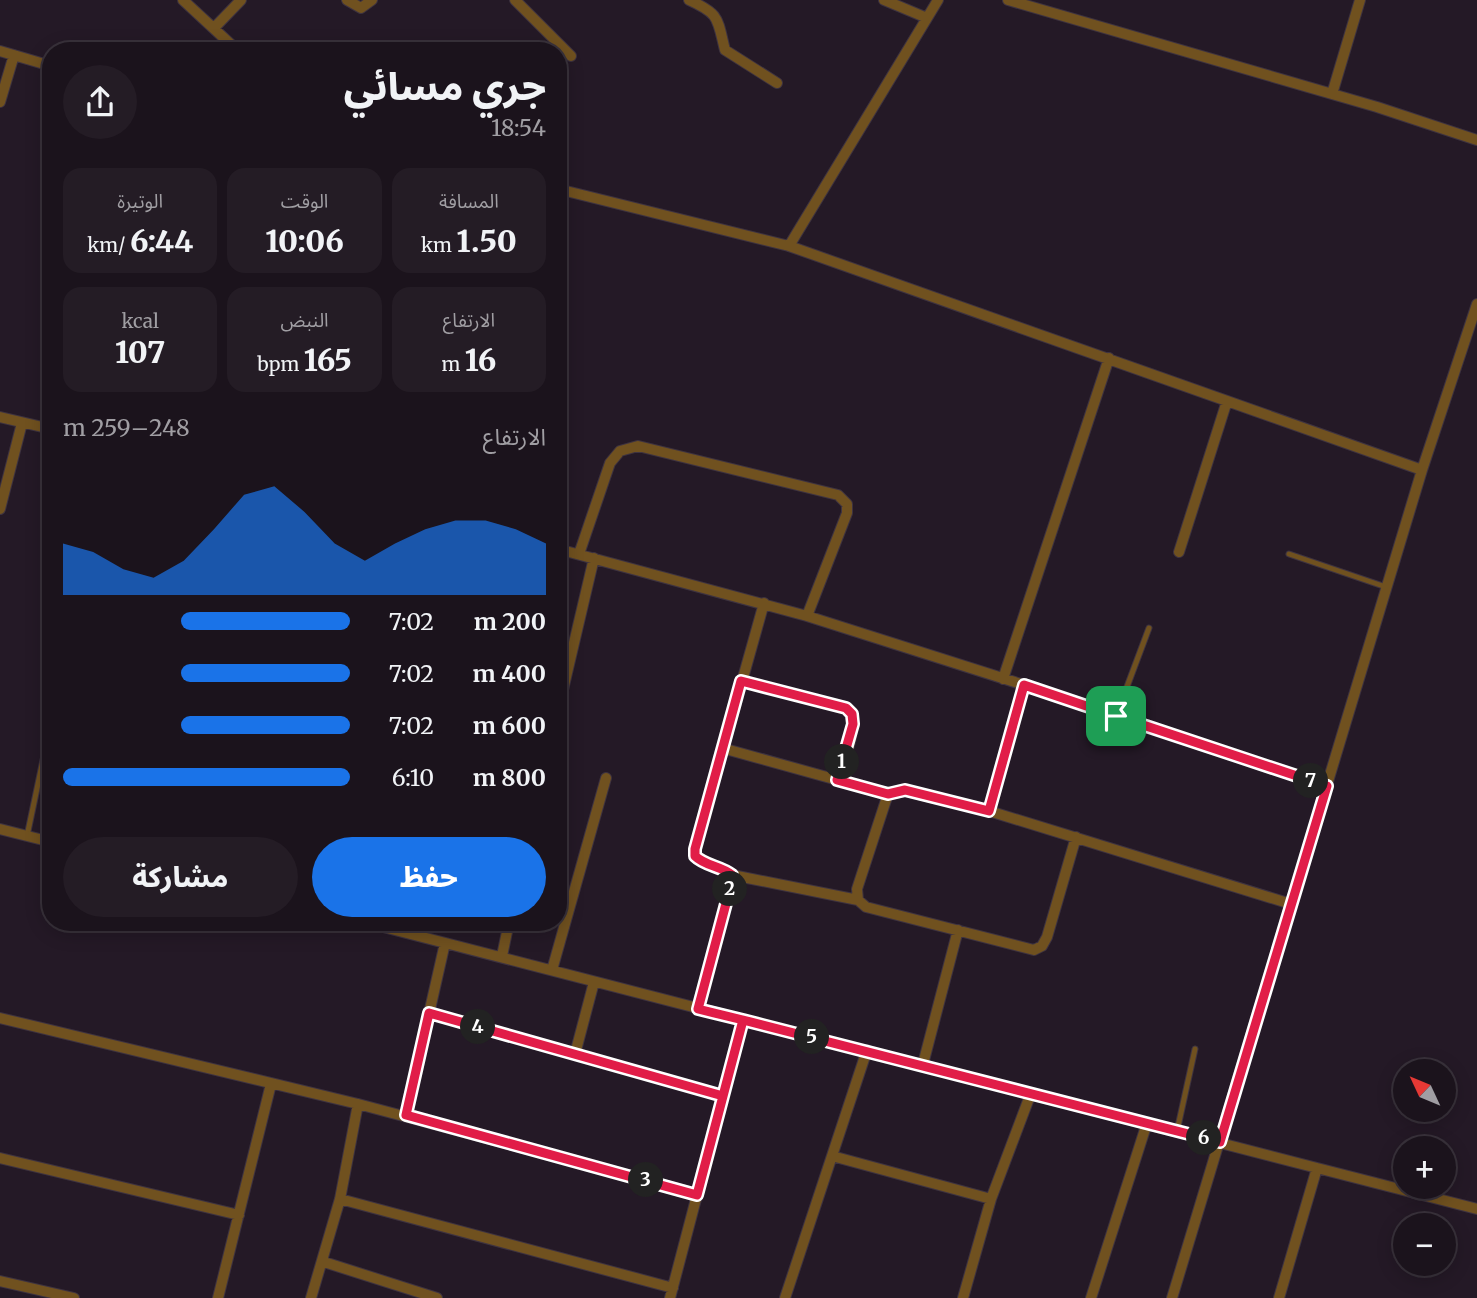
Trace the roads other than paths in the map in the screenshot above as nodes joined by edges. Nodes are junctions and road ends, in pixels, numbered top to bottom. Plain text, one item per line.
1 (183, 0) edge
2 (241, 0) edge
3 (347, 0) edge
4 (372, 0) edge
5 (515, 0) edge
6 (689, 0) edge
7 (884, 0) edge
8 (938, 0) edge
9 (1008, 0) edge
10 (1360, 0) edge
11 (927, 18) junction
12 (214, 29) junction
13 (228, 42) edge
14 (557, 42) edge
15 (0, 51) edge
16 (567, 52) edge
17 (14, 55) junction
18 (571, 56) dead end
19 (42, 63) edge
20 (777, 83) dead end
21 (1332, 94) junction
22 (0, 102) edge
23 (1477, 140) edge
24 (567, 191) edge
25 (789, 246) junction
26 (1477, 304) edge
27 (1109, 358) junction
28 (1227, 401) junction
29 (0, 417) edge
30 (22, 423) junction
31 (42, 427) edge
32 (1422, 470) junction
33 (0, 509) edge
34 (567, 551) edge
35 (1179, 552) dead end
36 (579, 554) junction
37 (1289, 554) dead end
38 (594, 558) junction
39 (1386, 587) junction
40 (764, 603) junction
41 (807, 616) junction
42 (1149, 628) dead end
43 (567, 651) edge
44 (572, 652) junction
45 (567, 673) edge
46 (1003, 679) junction
47 (741, 681) junction
48 (1024, 685) junction
49 (1116, 716) junction
50 (722, 748) junction
51 (42, 765) edge
52 (606, 778) dead end
53 (837, 780) junction
54 (1327, 786) junction
55 (888, 794) junction
56 (989, 811) junction
57 (0, 830) edge
58 (27, 836) junction
59 (1076, 837) junction
60 (42, 840) edge
61 (732, 875) junction
62 (858, 900) junction
63 (1291, 904) junction
64 (567, 917) edge
65 (958, 930) junction
66 (399, 931) edge
67 (507, 931) edge
68 (563, 931) edge
69 (445, 943) junction
70 (502, 956) junction
71 (552, 970) junction
72 (594, 982) junction
73 (698, 1009) junction
74 (429, 1013) junction
75 (0, 1018) edge
76 (743, 1020) junction
77 (1195, 1049) dead end
78 (867, 1051) junction
79 (575, 1054) junction
80 (923, 1064) junction
81 (271, 1084) junction
82 (1031, 1093) junction
83 (723, 1096) junction
84 (358, 1104) junction
85 (406, 1115) junction
86 (1147, 1123) junction
87 (1177, 1131) junction
88 (1220, 1142) junction
89 (832, 1156) junction
90 (0, 1158) edge
91 (1317, 1168) junction
92 (697, 1195) junction
93 (340, 1199) junction
94 (991, 1199) junction
95 (1477, 1209) edge
96 (239, 1215) junction
97 (324, 1262) junction
98 (0, 1281) edge
99 (671, 1293) edge
100 (74, 1298) edge
101 (218, 1298) edge
102 (311, 1298) edge
103 (437, 1298) edge
104 (785, 1298) edge
105 (963, 1298) edge
106 (1091, 1298) edge
107 (1172, 1298) edge
108 (1279, 1298) edge

1 - 12 street
2 - 12 street
3 - 4 street
5 - 14 street
6 - 20 street
7 - 11 street
8 - 11 street
9 - 21 street
10 - 21 street
11 - 25 street
12 - 13 street
15 - 17 street
16 - 18 street
17 - 19 street
17 - 22 street
21 - 23 street
24 - 25 street
25 - 27 street
26 - 32 street
27 - 28 street
27 - 46 street
28 - 32 street
28 - 35 street
29 - 30 street
30 - 31 street
30 - 33 street
32 - 39 street
34 - 36 street
36 - 38 street
36 - 41 street
37 - 39 lane
38 - 40 street
38 - 44 street
39 - 54 street
40 - 41 street
40 - 47 street
41 - 46 street
42 - 49 lane
43 - 44 street
44 - 45 street
46 - 48 street
47 - 50 street
47 - 53 street
48 - 49 street
48 - 56 street
49 - 54 street
50 - 53 street
50 - 61 street
51 - 58 lane
52 - 64 street
53 - 55 street
54 - 63 street
55 - 56 street
55 - 62 street
56 - 59 street
57 - 58 street
58 - 60 street
59 - 63 street
59 - 65 street
61 - 62 street
61 - 73 street
62 - 65 street
63 - 88 street
65 - 80 street
66 - 69 street
67 - 70 street
68 - 71 street
69 - 70 street
69 - 74 street
70 - 71 street
71 - 72 street
72 - 73 street
72 - 79 street
73 - 76 street
74 - 79 street
74 - 85 street
75 - 81 street
76 - 78 street
76 - 83 street
77 - 87 lane
78 - 80 street
78 - 89 street
79 - 83 street
80 - 82 street
81 - 84 street
81 - 96 street
82 - 86 street
82 - 94 street
83 - 92 street
84 - 85 street
84 - 93 street
85 - 92 street
86 - 87 street
86 - 106 street
87 - 88 street
88 - 91 street
88 - 107 street
89 - 94 street
89 - 104 street
90 - 96 street
91 - 95 street
91 - 108 street
92 - 99 street
93 - 97 street
93 - 99 street
94 - 105 street
96 - 101 street
97 - 102 street
97 - 103 street
98 - 100 street

